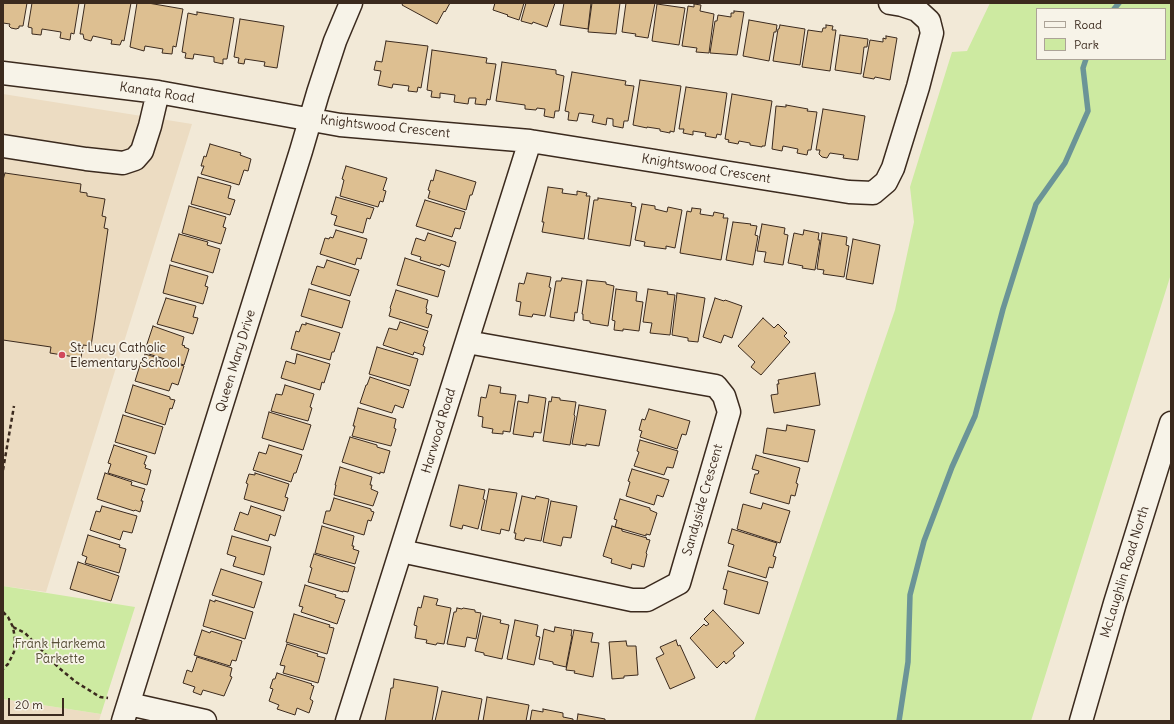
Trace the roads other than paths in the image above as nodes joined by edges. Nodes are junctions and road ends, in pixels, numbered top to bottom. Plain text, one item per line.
1 (351, 3) edge
2 (890, 3) edge
3 (3, 73) edge
4 (158, 92) junction
5 (311, 120) junction
6 (530, 141) junction
7 (3, 146) edge
8 (467, 342) junction
9 (1171, 423) edge
10 (401, 551) junction
11 (126, 713) edge
12 (204, 721) edge
13 (347, 721) edge
14 (1081, 721) edge

1 - 5 street, Queen Mary Drive
2 - 6 street, Knightswood Crescent
3 - 4 street, Kanata Road
4 - 5 street, Kanata Road
4 - 7 street
5 - 6 street, Knightswood Crescent
5 - 11 street, Queen Mary Drive
6 - 8 street, Harwood Road
8 - 10 street, Harwood Road
8 - 10 street, Sandyside Crescent
9 - 14 street, McLaughlin Road North
10 - 13 street, Harwood Road
11 - 12 street

